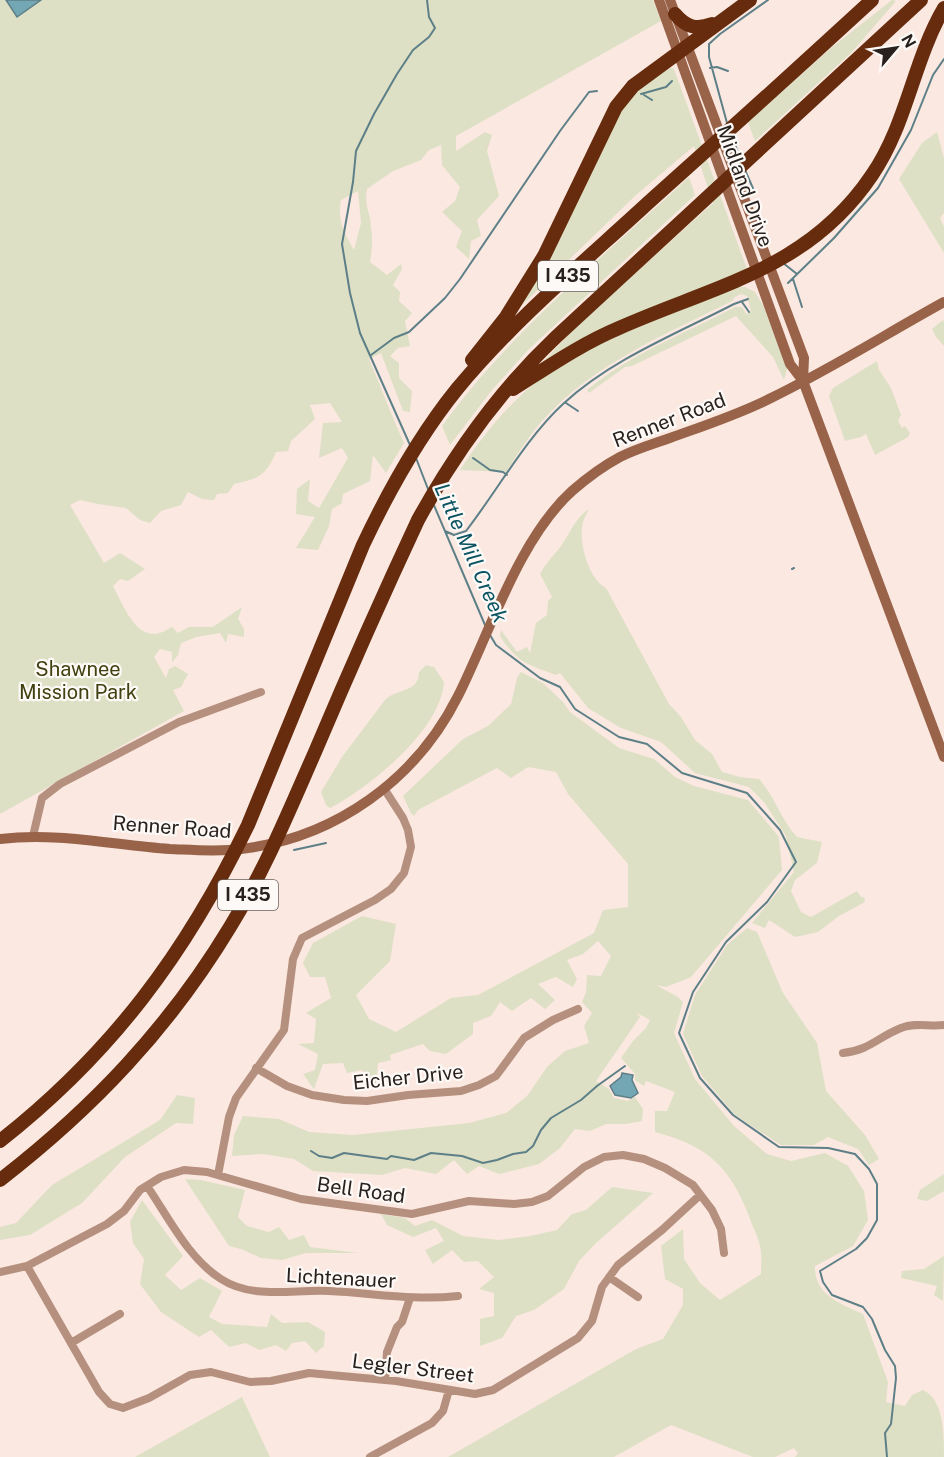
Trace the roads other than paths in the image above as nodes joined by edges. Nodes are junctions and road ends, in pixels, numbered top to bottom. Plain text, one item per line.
1 (659, 0) edge
2 (670, 0) edge
3 (750, 0) edge
4 (872, 0) edge
5 (921, 0) edge
6 (944, 8) edge
7 (675, 14) junction
8 (719, 21) junction
9 (682, 50) junction
10 (770, 266) junction
11 (757, 272) junction
12 (944, 302) edge
13 (803, 381) junction
14 (458, 389) junction
15 (502, 396) junction
16 (261, 692) dead end
17 (943, 753) edge
18 (385, 790) junction
19 (33, 836) junction
20 (0, 839) edge
21 (578, 1009) dead end
22 (944, 1025) edge
23 (843, 1053) dead end
24 (256, 1068) junction
25 (0, 1141) edge
26 (218, 1174) junction
27 (0, 1180) edge
28 (147, 1186) junction
29 (700, 1195) junction
30 (723, 1253) dead end
31 (27, 1266) junction
32 (0, 1272) edge
33 (609, 1277) junction
34 (458, 1296) dead end
35 (638, 1296) dead end
36 (410, 1298) junction
37 (120, 1314) dead end
38 (71, 1343) junction
39 (385, 1380) junction
40 (449, 1390) junction
41 (370, 1457) edge

1 - 9 main road, Midland Drive
2 - 7 main road, Midland Drive
3 - 8 highway
4 - 14 highway, I 435
5 - 15 highway, I 435
6 - 10 highway
7 - 8 highway
7 - 9 main road, Midland Drive
8 - 9 highway
9 - 10 main road, Midland Drive
9 - 11 main road, Midland Drive
9 - 14 highway
10 - 11 highway
10 - 13 main road, Midland Drive
11 - 13 main road, Midland Drive
11 - 15 highway
12 - 13 main road, Renner Road
13 - 17 main road, Midland Drive
13 - 18 main road, Renner Road
14 - 25 highway, I 435
15 - 27 highway, I 435
16 - 19 street
18 - 19 main road, Renner Road
18 - 24 street
19 - 20 main road, Renner Road
21 - 24 street, Eicher Drive
22 - 23 street
24 - 26 street
26 - 28 street, Bell Road
26 - 29 street, Bell Road
28 - 31 street
28 - 36 street, Lichtenauer
29 - 30 street, Bell Road
29 - 33 street, Legler Street
31 - 32 street
31 - 38 street
33 - 35 street
33 - 40 street, Legler Street
34 - 36 street, Lichtenauer
36 - 39 street
37 - 38 street
38 - 39 street, Legler Street
39 - 40 street, Legler Street
40 - 41 street

